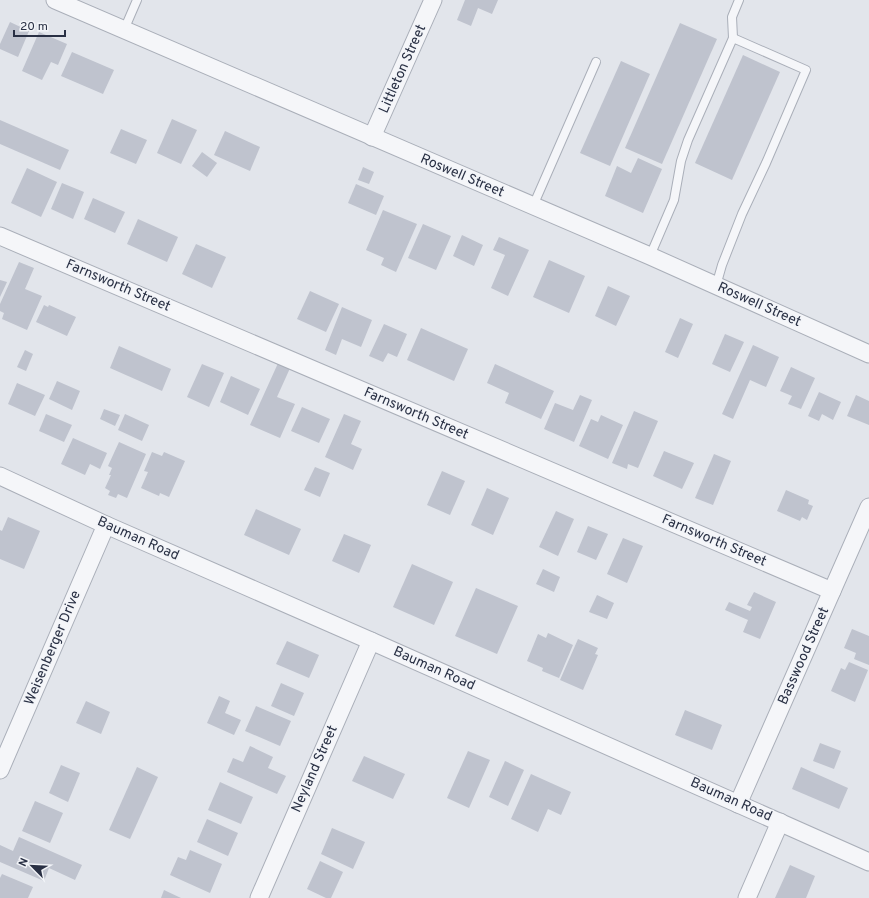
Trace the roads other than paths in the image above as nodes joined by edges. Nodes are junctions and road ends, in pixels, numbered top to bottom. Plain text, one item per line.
1 (55, 0) edge
2 (137, 0) edge
3 (433, 0) edge
4 (739, 0) edge
5 (124, 30) junction
6 (733, 38) junction
7 (596, 62) dead end
8 (372, 137) junction
9 (533, 206) junction
10 (0, 236) edge
11 (650, 256) junction
12 (716, 286) junction
13 (869, 354) edge
14 (0, 476) edge
15 (869, 507) edge
16 (106, 525) junction
17 (832, 592) junction
18 (371, 641) junction
19 (0, 770) edge
20 (738, 804) junction
21 (780, 822) junction
22 (869, 862) edge
23 (259, 898) edge
24 (747, 898) edge

1 - 5 street, Roswell Street
2 - 5 lane
3 - 8 street, Littleton Street
4 - 6 lane
5 - 8 street, Roswell Street
6 - 11 lane
6 - 12 lane
7 - 9 lane
8 - 9 street, Roswell Street
9 - 11 street, Roswell Street
10 - 17 street, Farnsworth Street
11 - 12 street, Roswell Street
12 - 13 street, Roswell Street
14 - 16 street, Bauman Road
15 - 17 street, Basswood Street
16 - 18 street, Bauman Road
16 - 19 street, Weisenberger Drive
17 - 20 street, Basswood Street
18 - 20 street, Bauman Road
18 - 23 street, Neyland Street
20 - 21 street, Bauman Road
21 - 22 street, Bauman Road
21 - 24 street

